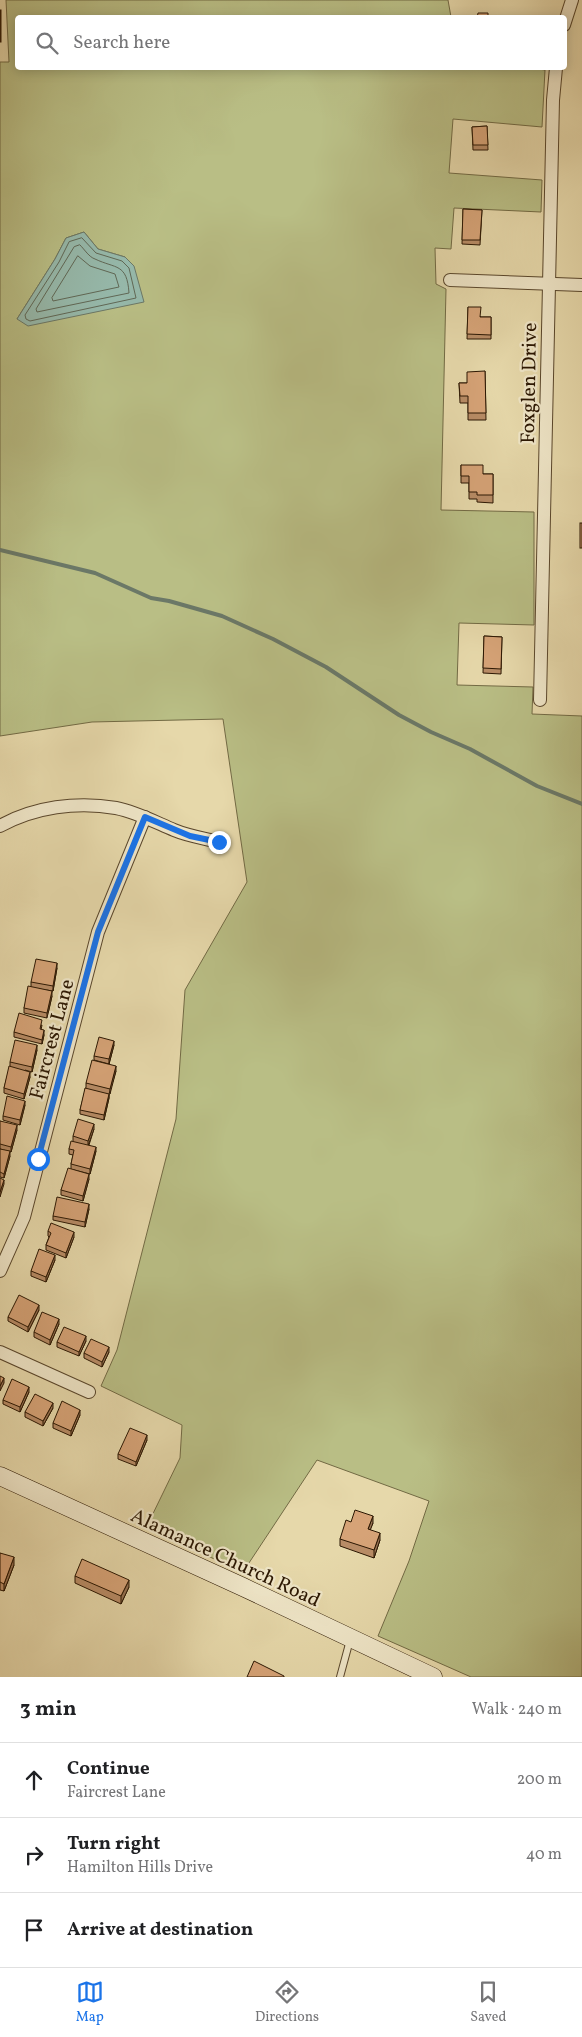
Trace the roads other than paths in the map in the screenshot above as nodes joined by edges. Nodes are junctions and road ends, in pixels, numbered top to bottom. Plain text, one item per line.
1 (572, 0) edge
2 (567, 16) edge
3 (556, 70) edge
4 (450, 280) dead end
5 (548, 284) junction
6 (582, 285) edge
7 (540, 700) dead end
8 (145, 817) junction
9 (0, 826) edge
10 (219, 842) dead end
11 (0, 1271) edge
12 (0, 1352) edge
13 (88, 1392) dead end
14 (0, 1476) edge
15 (350, 1638) junction
16 (340, 1677) edge
17 (433, 1677) edge

1 - 2 street
3 - 5 street, Foxglen Drive
4 - 5 street
5 - 6 street
5 - 7 street, Foxglen Drive
8 - 9 street
8 - 10 street
8 - 11 street, Faircrest Lane
12 - 13 street
14 - 15 main road, Alamance Church Road
15 - 16 lane
15 - 17 main road, Alamance Church Road

